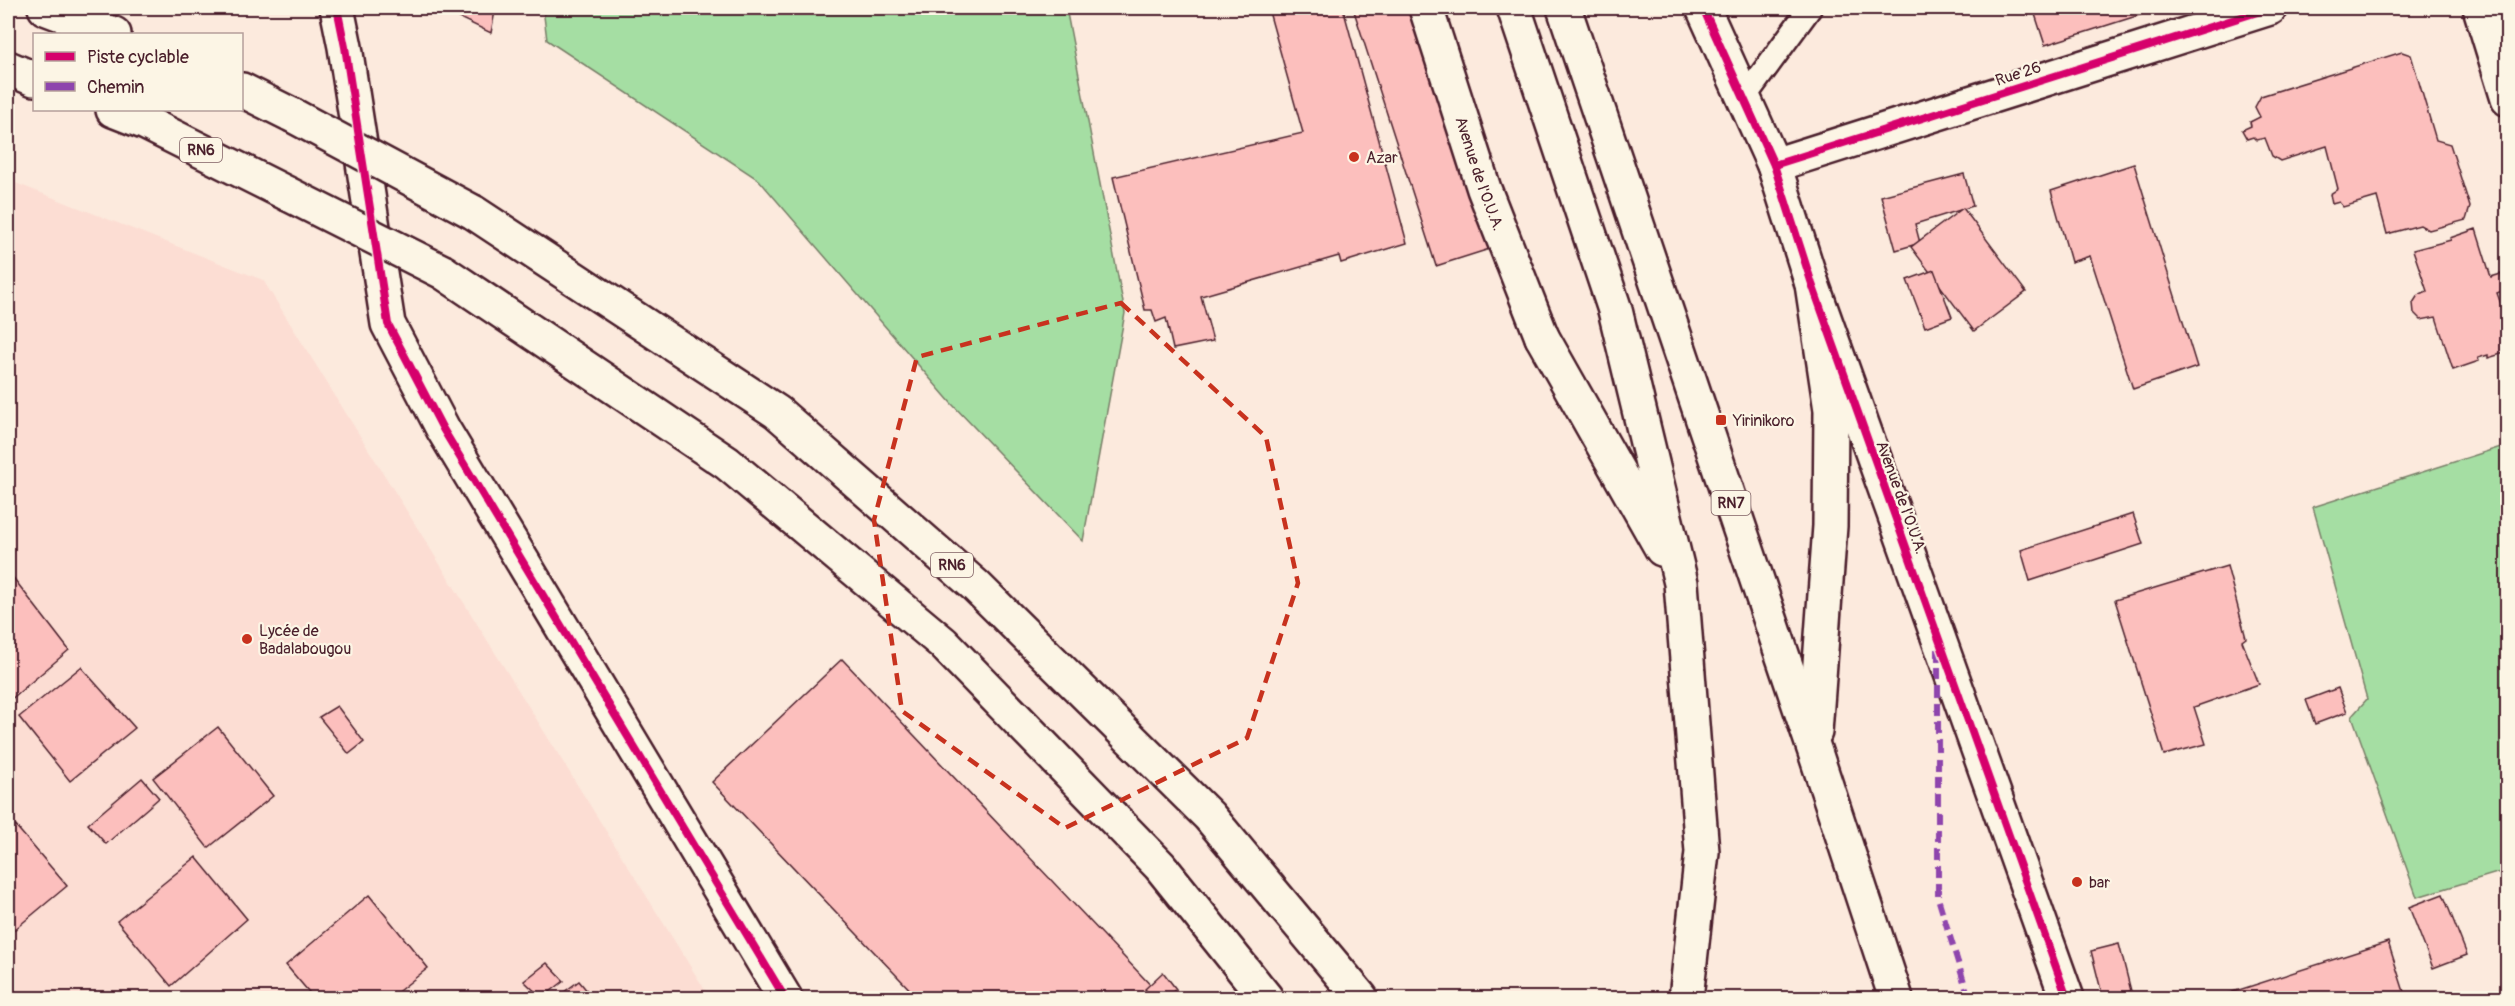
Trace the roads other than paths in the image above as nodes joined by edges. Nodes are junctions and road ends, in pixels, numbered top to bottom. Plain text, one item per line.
1 (45, 8) edge
2 (337, 8) edge
3 (1426, 8) edge
4 (1514, 8) edge
5 (1564, 8) edge
6 (1703, 8) edge
7 (1810, 8) edge
8 (2270, 8) edge
9 (2480, 8) edge
10 (111, 33) edge
11 (8, 68) edge
12 (33, 79) edge
13 (243, 90) edge
14 (1744, 98) junction
15 (2508, 99) edge
16 (116, 111) edge
17 (1774, 165) junction
18 (1812, 284) junction
19 (1681, 583) junction
20 (1814, 749) junction
21 (785, 999) edge
22 (1266, 999) edge
23 (1361, 999) edge
24 (1686, 999) edge
25 (1896, 999) edge
26 (2067, 999) edge

1 - 10 main road
2 - 21 main road
3 - 19 main road, Avenue de l'O.U.A.
4 - 19 main road
5 - 20 main road, RN7
6 - 14 main road, Avenue de l'O.U.A.
7 - 14 lane
8 - 17 main road, Rue 26
9 - 15 main road
11 - 12 main road
13 - 23 main road, RN6, bridge
14 - 17 main road, Avenue de l'O.U.A.
16 - 22 main road, RN6, bridge
17 - 18 main road, Avenue de l'O.U.A.
18 - 20 main road
18 - 26 main road, Avenue de l'O.U.A.
19 - 24 main road
20 - 25 main road, RN7

